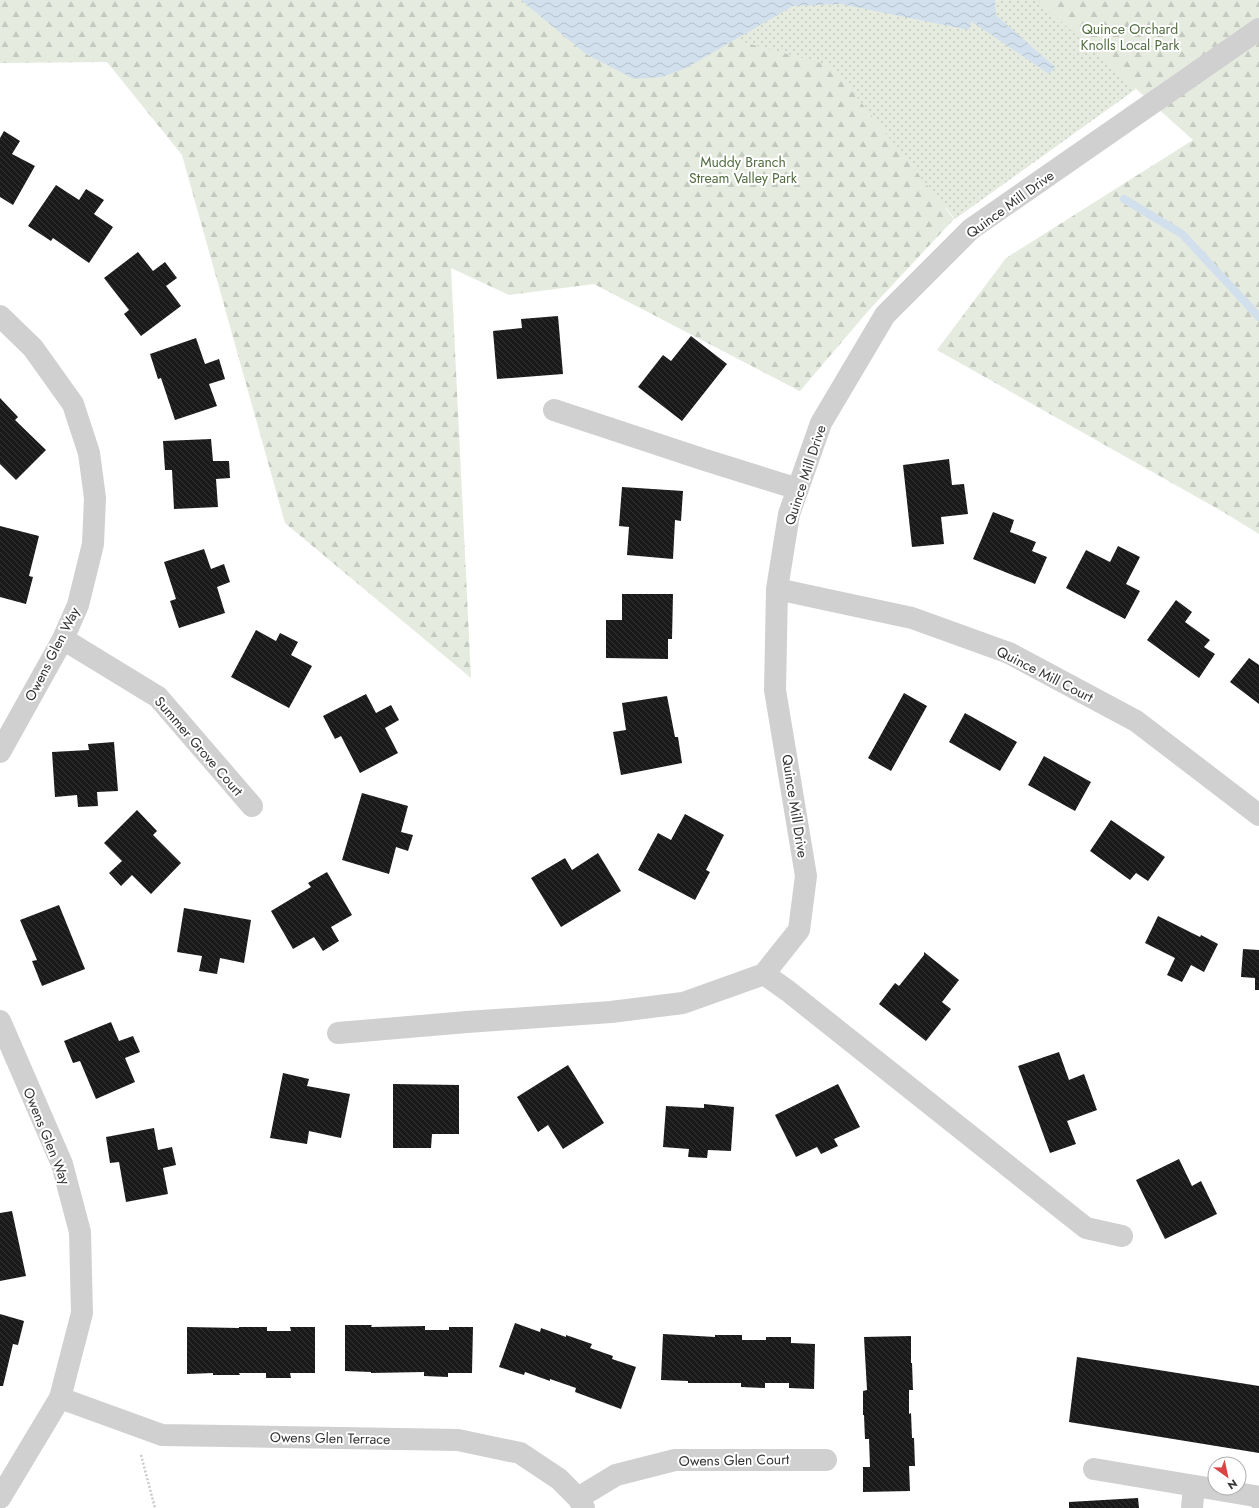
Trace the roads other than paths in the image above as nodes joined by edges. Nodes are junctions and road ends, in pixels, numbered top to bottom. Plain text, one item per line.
1 (1259, 29) edge
2 (0, 316) edge
3 (554, 410) dead end
4 (798, 489) junction
5 (777, 589) junction
6 (62, 638) junction
7 (0, 752) edge
8 (252, 806) dead end
9 (1259, 815) edge
10 (764, 974) junction
11 (0, 1021) edge
12 (338, 1033) dead end
13 (1122, 1236) dead end
14 (60, 1398) junction
15 (826, 1460) dead end
16 (1094, 1469) dead end
17 (1194, 1486) junction
18 (0, 1498) edge
19 (1259, 1499) edge
20 (581, 1503) edge
21 (1192, 1508) edge

1 - 4 street, Quince Mill Drive
2 - 6 street, Owens Glen Way
3 - 4 street
4 - 5 street, Quince Mill Drive
5 - 9 street, Quince Mill Court
5 - 10 street, Quince Mill Drive
6 - 7 street, Owens Glen Way
6 - 8 street, Summer Grove Court
10 - 12 street
10 - 13 street
11 - 14 street, Owens Glen Way
14 - 18 street, Owens Glen Way
14 - 20 street, Owens Glen Terrace
15 - 20 street, Owens Glen Court
16 - 17 street
17 - 19 street
17 - 21 street

